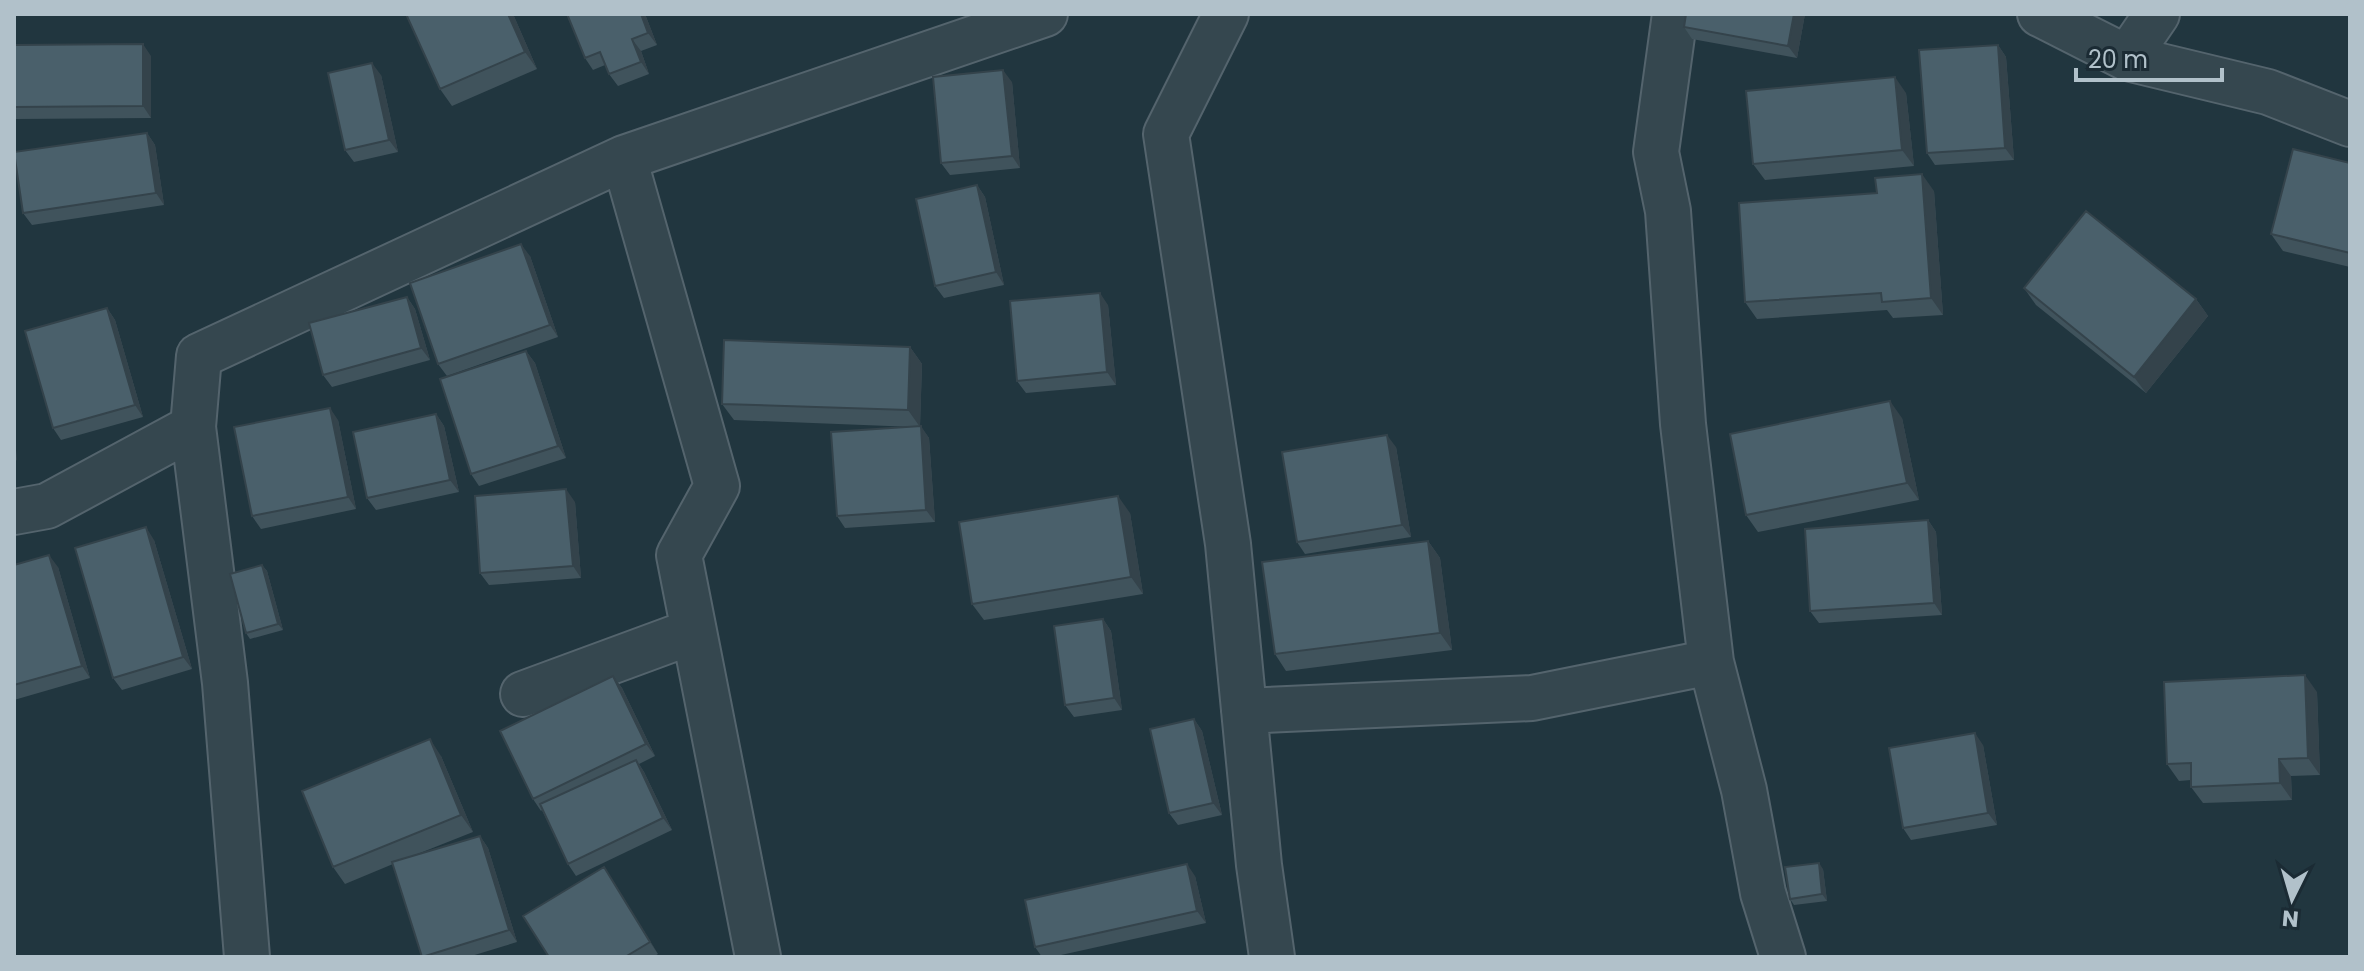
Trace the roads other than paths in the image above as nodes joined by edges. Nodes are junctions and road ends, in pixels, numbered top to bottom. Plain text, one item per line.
1 (1045, 14) edge
2 (1226, 14) edge
3 (1675, 14) edge
4 (2040, 14) edge
5 (2157, 14) edge
6 (2127, 58) junction
7 (2350, 124) edge
8 (624, 158) junction
9 (193, 427) junction
10 (14, 512) edge
11 (694, 631) junction
12 (1711, 662) junction
13 (523, 694) dead end
14 (1244, 711) junction
15 (247, 957) edge
16 (758, 957) edge
17 (1272, 957) edge
18 (1783, 957) edge

1 - 8 street
2 - 14 street
3 - 12 street
4 - 6 street
5 - 6 street
6 - 7 street
8 - 9 street
8 - 11 street
9 - 10 street
9 - 15 street
11 - 13 street
11 - 16 street
12 - 14 street
12 - 18 street
14 - 17 street

